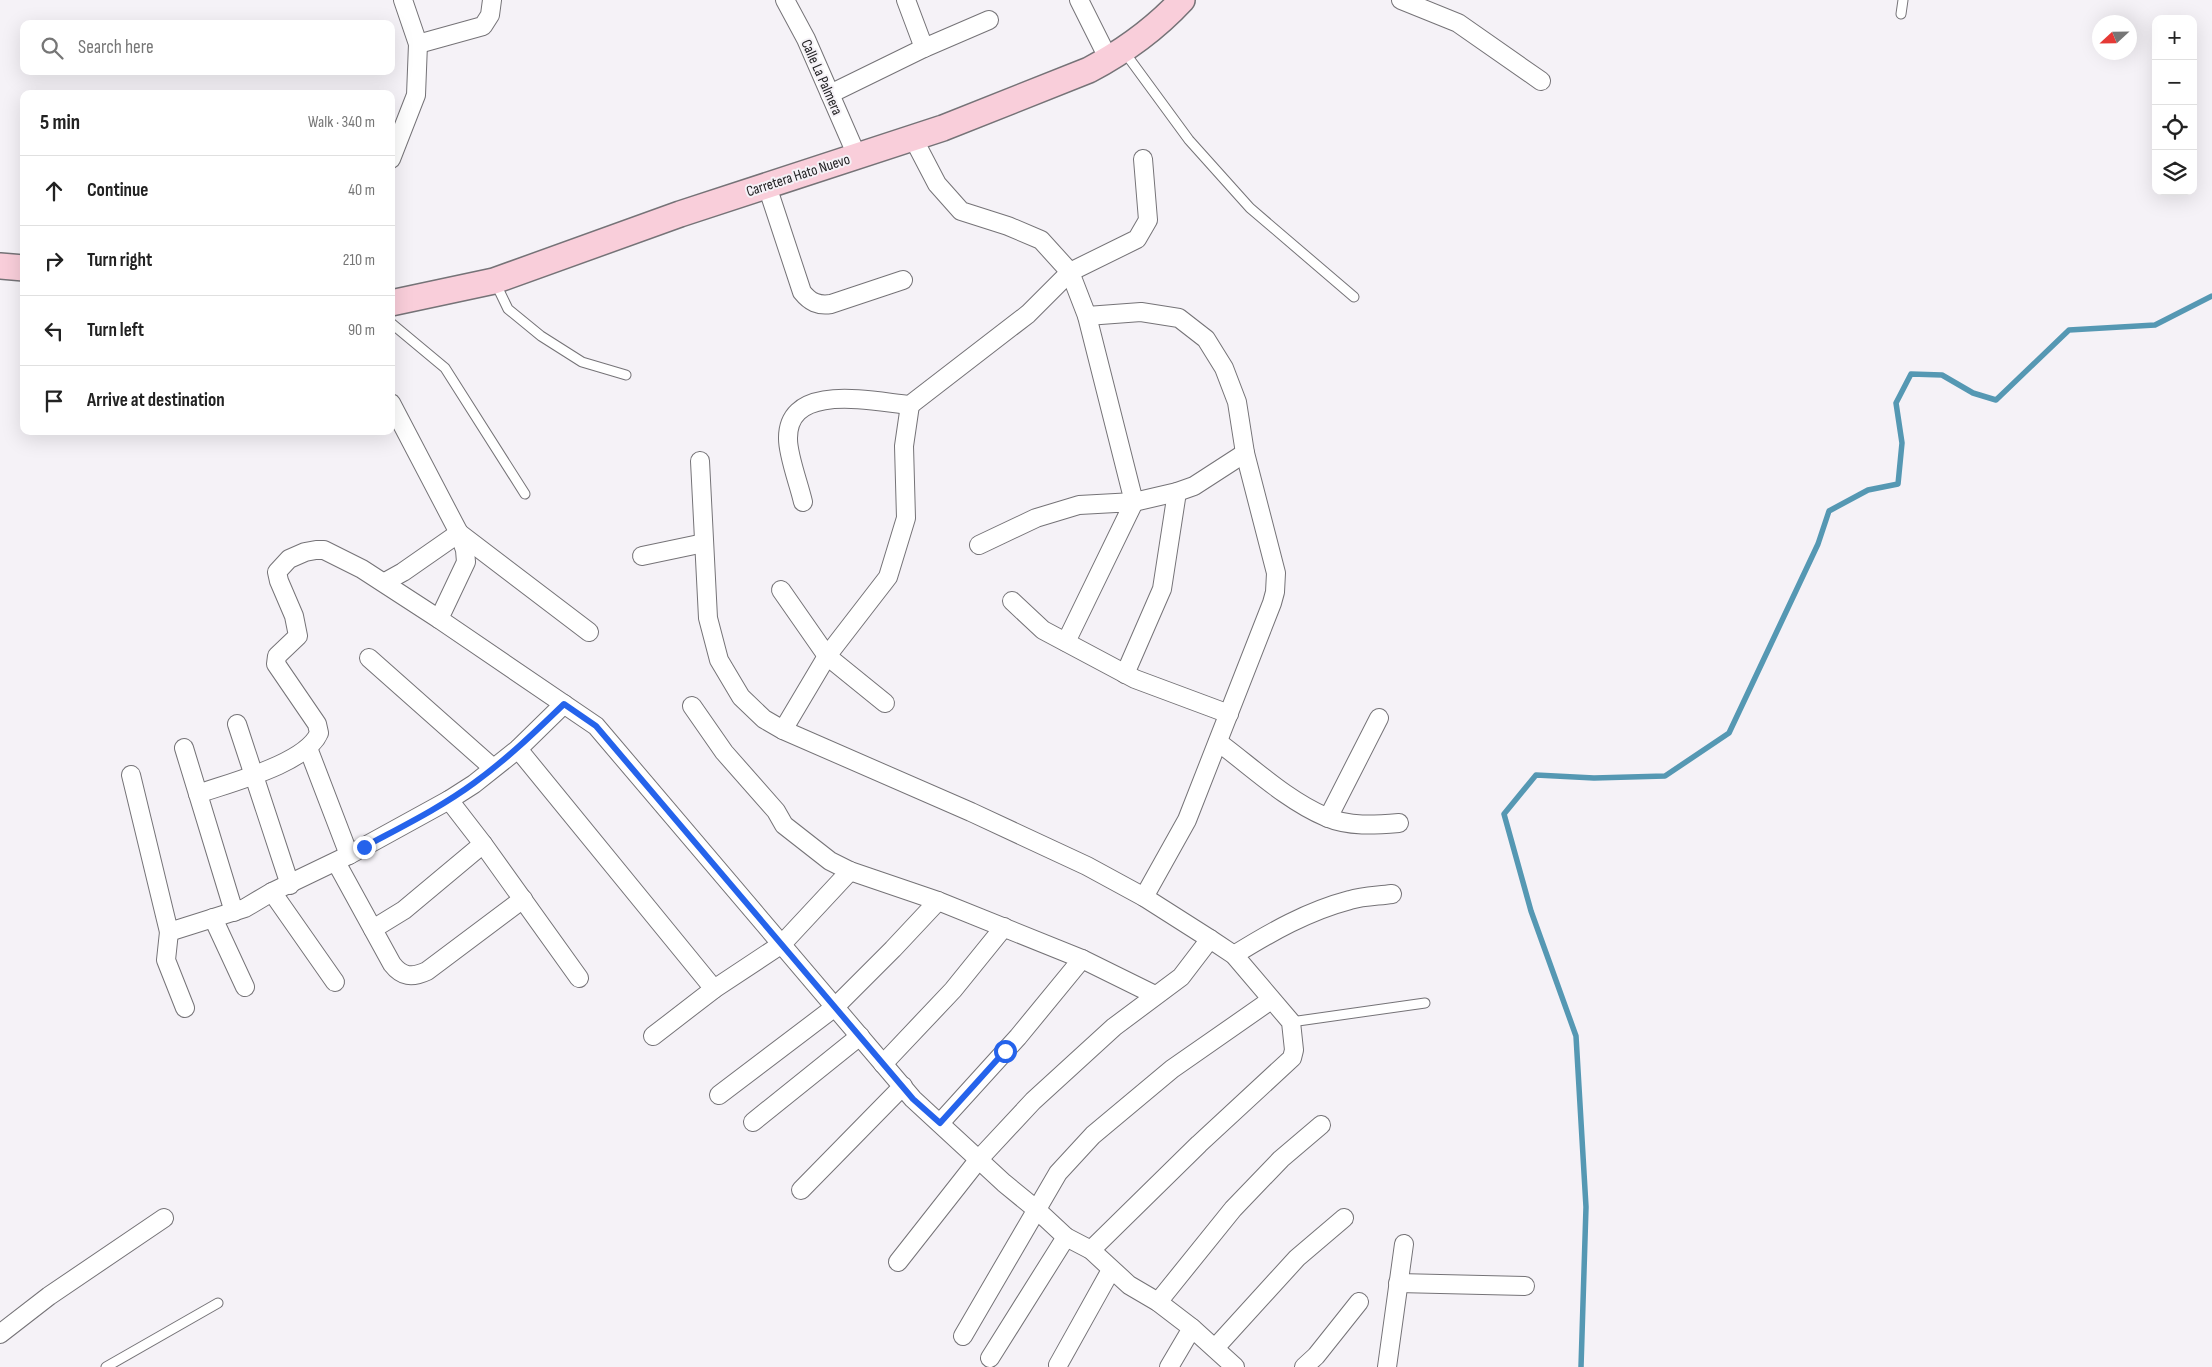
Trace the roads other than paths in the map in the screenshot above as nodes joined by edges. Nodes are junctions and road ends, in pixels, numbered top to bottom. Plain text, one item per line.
1 (403, 0) edge
2 (492, 0) edge
3 (784, 0) edge
4 (906, 0) edge
5 (1078, 0) edge
6 (1182, 0) edge
7 (1401, 0) edge
8 (1903, 0) edge
9 (1900, 14) dead end
10 (988, 20) dead end
11 (418, 44) junction
12 (924, 48) junction
13 (1116, 54) junction
14 (1541, 81) dead end
15 (830, 94) junction
16 (913, 138) junction
17 (395, 149) edge
18 (857, 156) junction
19 (1143, 159) dead end
20 (767, 186) junction
21 (0, 266) edge
22 (20, 268) edge
23 (1070, 272) junction
24 (903, 280) dead end
25 (494, 281) junction
26 (1354, 297) dead end
27 (395, 303) edge
28 (1087, 316) junction
29 (395, 326) edge
30 (626, 375) dead end
31 (910, 405) junction
32 (395, 411) edge
33 (1245, 453) junction
34 (700, 461) dead end
35 (1177, 492) junction
36 (525, 494) dead end
37 (803, 502) dead end
38 (1134, 502) junction
39 (459, 533) junction
40 (704, 543) junction
41 (979, 545) dead end
42 (642, 556) dead end
43 (384, 582) junction
44 (781, 590) dead end
45 (1012, 601) dead end
46 (439, 619) junction
47 (589, 632) dead end
48 (1066, 642) junction
49 (827, 656) junction
50 (369, 658) dead end
51 (1125, 674) junction
52 (884, 703) dead end
53 (564, 704) junction
54 (692, 706) dead end
55 (1229, 714) junction
56 (1379, 718) dead end
57 (237, 724) dead end
58 (783, 730) junction
59 (1218, 742) junction
60 (184, 748) dead end
61 (308, 748) junction
62 (518, 749) junction
63 (493, 768) junction
64 (254, 774) junction
65 (131, 775) dead end
66 (198, 794) junction
67 (449, 800) junction
68 (1328, 818) junction
69 (1399, 823) dead end
70 (483, 844) junction
71 (342, 859) junction
72 (850, 871) junction
73 (290, 885) junction
74 (272, 892) junction
75 (1392, 894) dead end
76 (1144, 897) junction
77 (523, 899) junction
78 (938, 901) junction
79 (234, 912) junction
80 (213, 918) junction
81 (1004, 927) junction
82 (373, 930) junction
83 (169, 932) junction
84 (1210, 939) junction
85 (782, 944) junction
86 (1234, 955) junction
87 (1082, 959) junction
88 (579, 978) dead end
89 (335, 982) dead end
90 (245, 987) dead end
91 (714, 989) junction
92 (1155, 995) junction
93 (1271, 1000) junction
94 (1425, 1003) dead end
95 (185, 1008) dead end
96 (835, 1008) junction
97 (1291, 1022) junction
98 (654, 1036) dead end
99 (860, 1036) junction
100 (883, 1064) junction
101 (903, 1086) junction
102 (719, 1095) dead end
103 (753, 1122) dead end
104 (940, 1123) junction
105 (1321, 1125) dead end
106 (979, 1159) junction
107 (801, 1190) dead end
108 (1037, 1210) junction
109 (164, 1218) dead end
110 (1344, 1218) dead end
111 (1066, 1237) junction
112 (1404, 1244) dead end
113 (1091, 1250) junction
114 (898, 1262) dead end
115 (1111, 1270) junction
116 (1398, 1283) junction
117 (1525, 1286) dead end
118 (1158, 1302) junction
119 (1359, 1302) dead end
120 (218, 1303) dead end
121 (1192, 1328) junction
122 (0, 1334) edge
123 (963, 1336) dead end
124 (1215, 1348) junction
125 (990, 1358) dead end
126 (1058, 1365) dead end
127 (106, 1367) edge
128 (1169, 1367) edge
129 (1235, 1367) edge
130 (1304, 1367) edge
131 (1387, 1367) edge

1 - 11 street
2 - 11 street
3 - 15 street, Calle La Palmera
4 - 12 street
5 - 13 street
6 - 13 main road, Carretera Hato Nuevo
7 - 14 street
8 - 9 lane
10 - 12 street
11 - 17 street
12 - 15 street
13 - 16 main road, Carretera Hato Nuevo
13 - 26 lane
15 - 18 street, Calle La Palmera
16 - 18 main road, Carretera Hato Nuevo
16 - 23 street
18 - 20 main road, Carretera Hato Nuevo
19 - 23 street
20 - 24 street
20 - 25 main road, Carretera Hato Nuevo
21 - 22 main road
23 - 28 street
23 - 31 street
25 - 27 main road, Carretera Hato Nuevo
25 - 30 lane
28 - 33 street
28 - 38 street
29 - 36 lane
31 - 37 street
31 - 49 street
32 - 39 street
33 - 35 street
33 - 55 street
34 - 40 street
35 - 38 street
35 - 51 street
38 - 41 street
38 - 48 street
39 - 43 street
39 - 46 street
39 - 47 street
40 - 42 street
40 - 58 street
43 - 46 street
43 - 61 street
44 - 49 street
45 - 48 street
46 - 53 street
48 - 51 street
49 - 52 street
49 - 58 street
50 - 63 street
51 - 55 street
53 - 62 street
53 - 85 street
54 - 72 street
55 - 59 street
56 - 68 street
57 - 64 street
58 - 76 street
59 - 68 street
59 - 76 street
60 - 66 street
61 - 64 street
61 - 71 street
62 - 63 street
62 - 91 street
63 - 67 street
64 - 66 street
64 - 73 street
65 - 83 street
66 - 79 street
67 - 70 street
67 - 71 street
68 - 69 street
70 - 77 street
70 - 82 street
71 - 73 street
71 - 82 street
72 - 78 street
72 - 85 street
73 - 74 street
74 - 79 street
74 - 89 street
75 - 86 street
76 - 84 street
77 - 82 street
77 - 88 street
78 - 81 street
78 - 96 street
79 - 80 street
80 - 83 street
80 - 90 street
81 - 87 street
81 - 100 street
83 - 95 street
84 - 86 street
84 - 92 street
85 - 91 street
85 - 96 street
86 - 93 street
87 - 92 street
87 - 104 street
91 - 98 street
92 - 106 street
93 - 97 street
93 - 108 street
94 - 97 lane
96 - 99 street
96 - 102 street
97 - 113 street
99 - 100 street
99 - 103 street
100 - 101 street
101 - 104 street
101 - 107 street
104 - 106 street
105 - 118 street
106 - 108 street
106 - 114 street
108 - 111 street
108 - 123 street
109 - 122 street
110 - 124 street
111 - 113 street
111 - 125 street
112 - 116 street
113 - 115 street
115 - 118 street
115 - 126 street
116 - 117 street
116 - 131 street
118 - 121 street
119 - 130 street
120 - 127 lane
121 - 124 street
121 - 128 street
124 - 129 street

